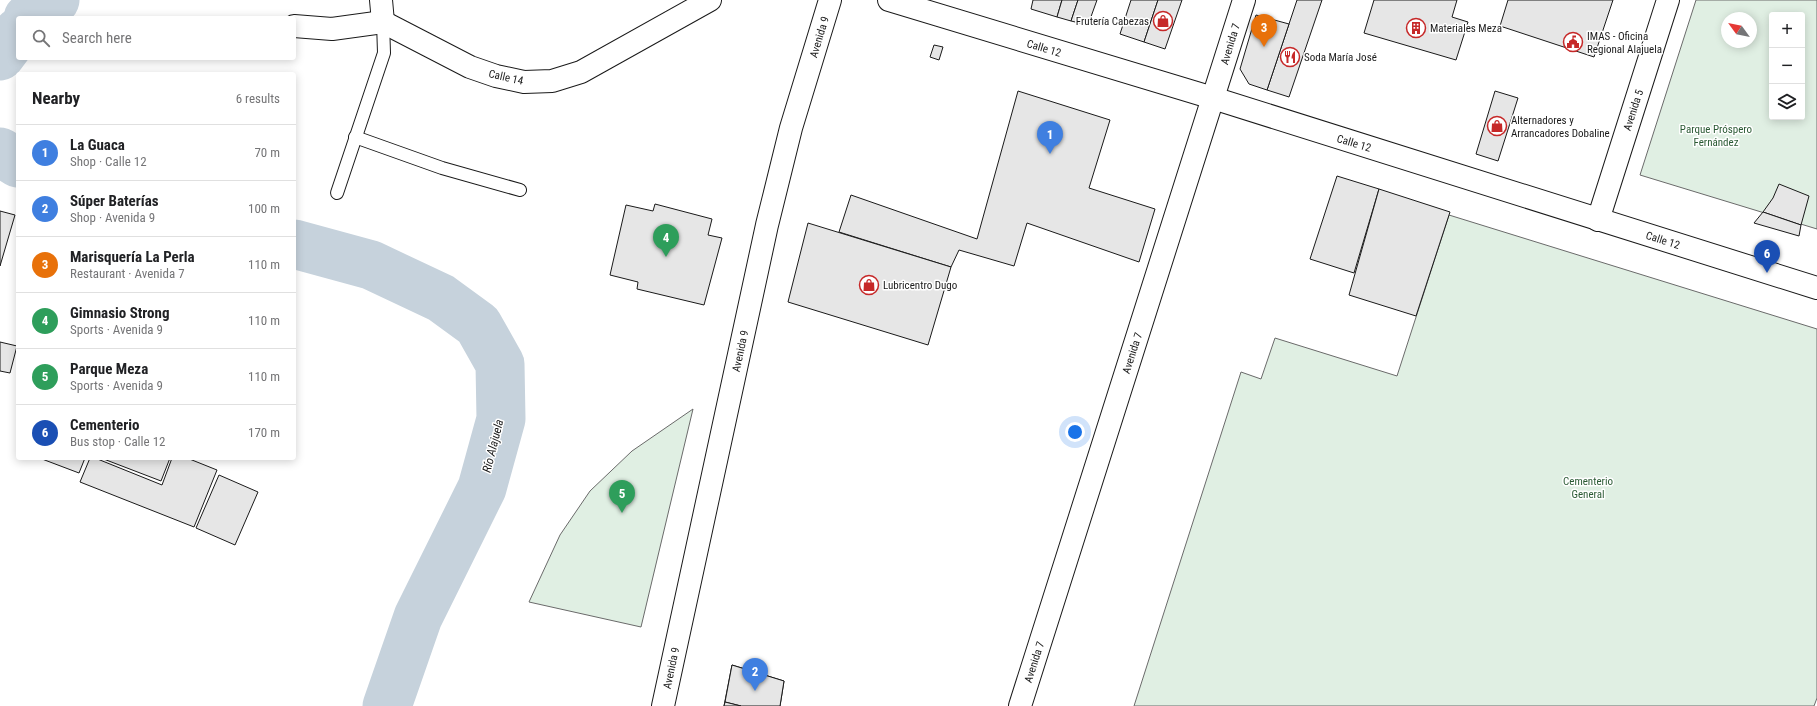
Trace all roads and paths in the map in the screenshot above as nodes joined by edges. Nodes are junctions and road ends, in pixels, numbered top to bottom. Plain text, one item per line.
1 (381, 0) edge
2 (710, 0) edge
3 (830, 0) edge
4 (890, 0) edge
5 (1244, 0) edge
6 (1668, 0) edge
7 (383, 22) junction
8 (296, 26) edge
9 (1212, 98) junction
10 (355, 137) junction
11 (520, 190) dead end
12 (337, 193) dead end
13 (1598, 220) junction
14 (1817, 288) edge
15 (663, 706) edge
16 (1020, 706) edge

1 - 7 street
2 - 7 street, Calle 14
3 - 15 street, Avenida 9
4 - 9 street, Calle 12
5 - 9 street, Avenida 7
6 - 13 street, Avenida 5
7 - 8 street
7 - 10 lane
9 - 13 street, Calle 12
9 - 16 street, Avenida 7
10 - 11 lane
10 - 12 lane
13 - 14 street, Calle 12

